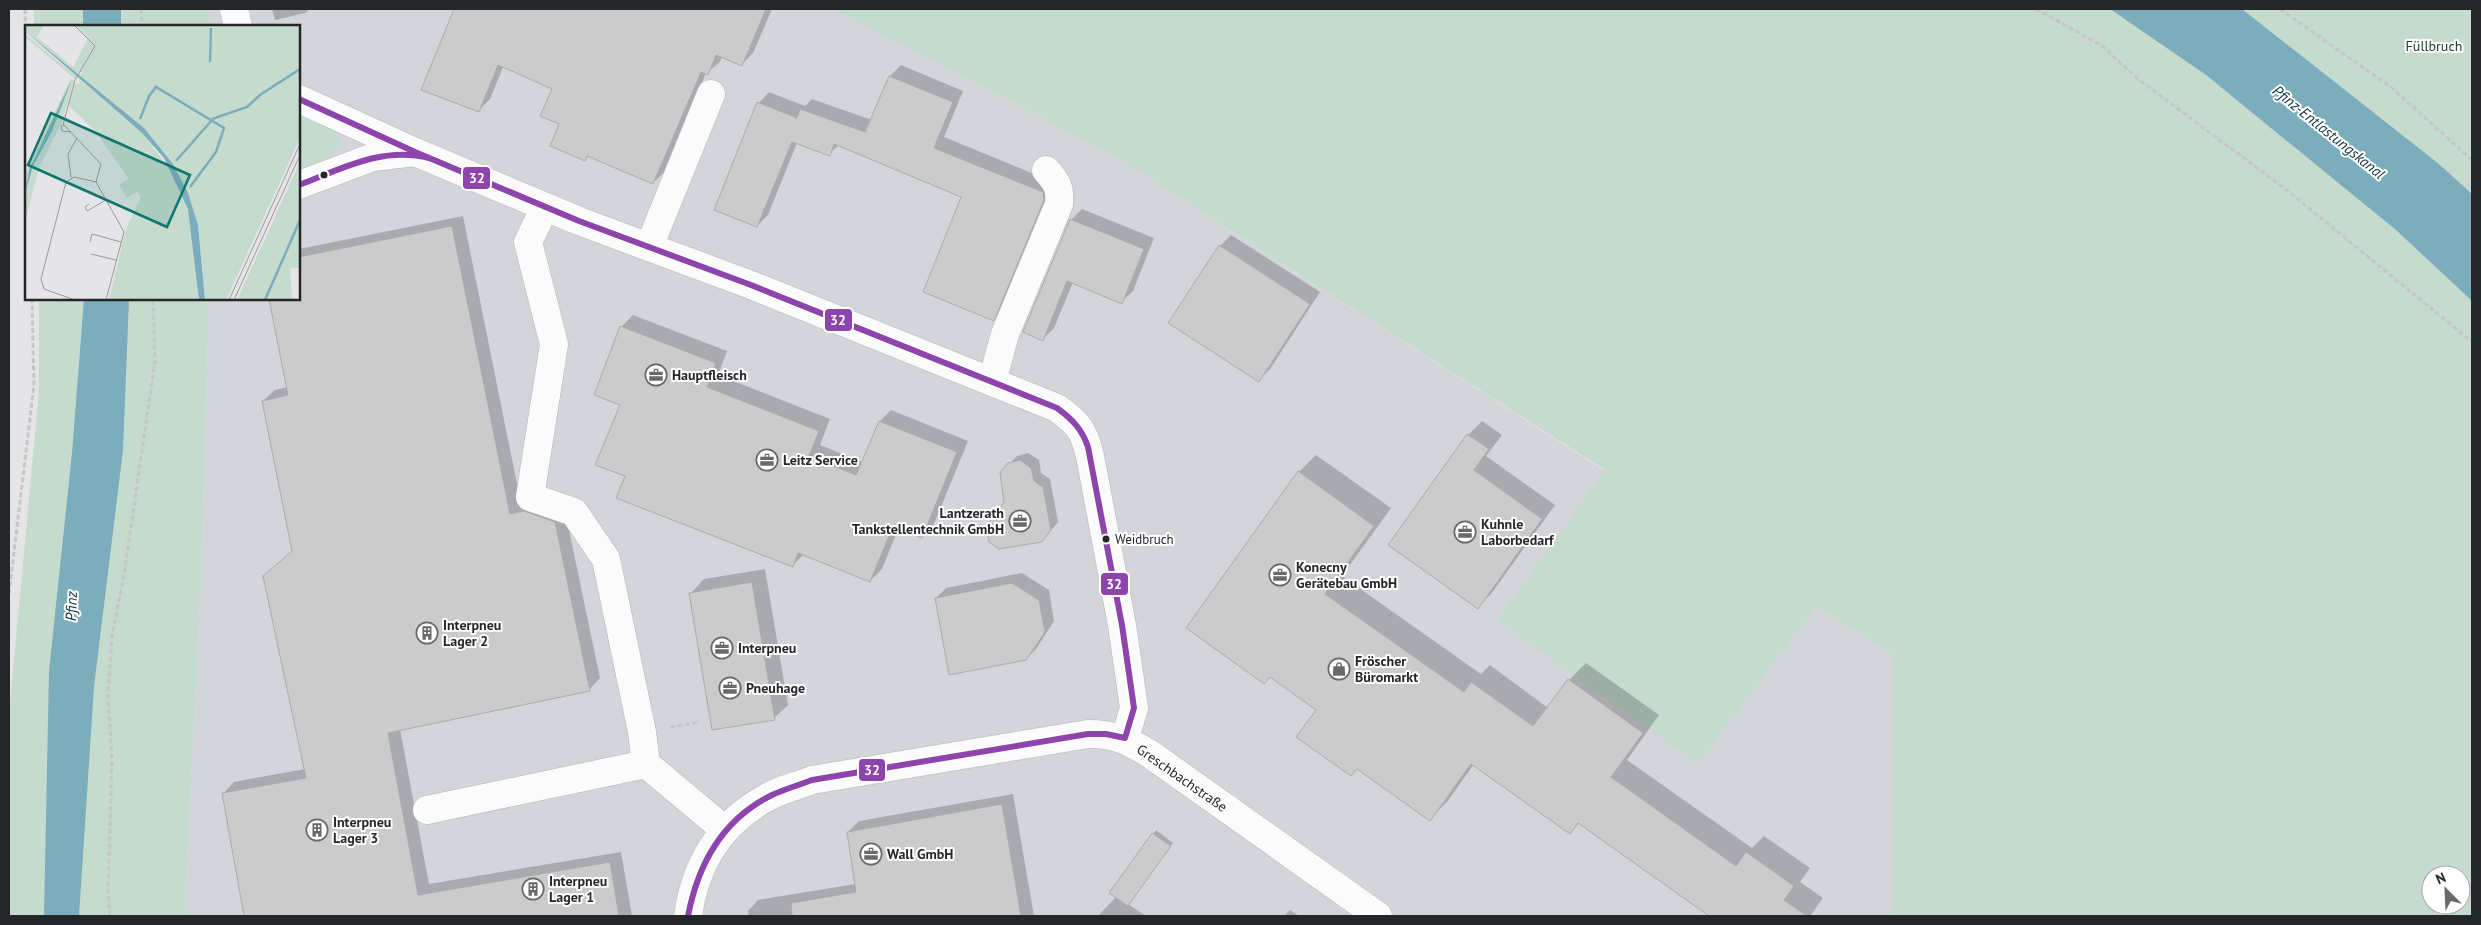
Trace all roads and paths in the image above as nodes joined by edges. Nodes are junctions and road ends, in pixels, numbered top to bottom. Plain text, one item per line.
1 (25, 9) edge
2 (141, 9) edge
3 (234, 9) edge
4 (2036, 9) edge
5 (2280, 9) edge
6 (25, 25) edge
7 (142, 25) edge
8 (238, 25) edge
9 (711, 94) dead end
10 (300, 99) edge
11 (415, 152) junction
12 (2472, 160) edge
13 (1046, 170) dead end
14 (304, 183) edge
15 (545, 207) junction
16 (649, 247) junction
17 (32, 300) edge
18 (153, 300) edge
19 (2472, 342) edge
20 (992, 382) junction
21 (9, 594) edge
22 (700, 722) dead end
23 (688, 724) dead end
24 (1124, 738) junction
25 (646, 764) junction
26 (427, 810) dead end
27 (725, 830) junction
28 (110, 916) edge
29 (688, 916) edge
30 (1378, 916) edge

1 - 6 path
2 - 7 path
3 - 8 street
4 - 19 path
5 - 12 path
9 - 16 street
10 - 11 street, Greschbachstraße
11 - 14 street, Greschbachstraße
11 - 15 street, Greschbachstraße
13 - 20 street
15 - 16 street, Greschbachstraße
15 - 25 street
16 - 20 street, Greschbachstraße
17 - 21 path
18 - 28 path
20 - 24 street, Greschbachstraße
22 - 23 path
24 - 27 street
24 - 30 street, Greschbachstraße
25 - 26 street
25 - 27 street
27 - 29 street

